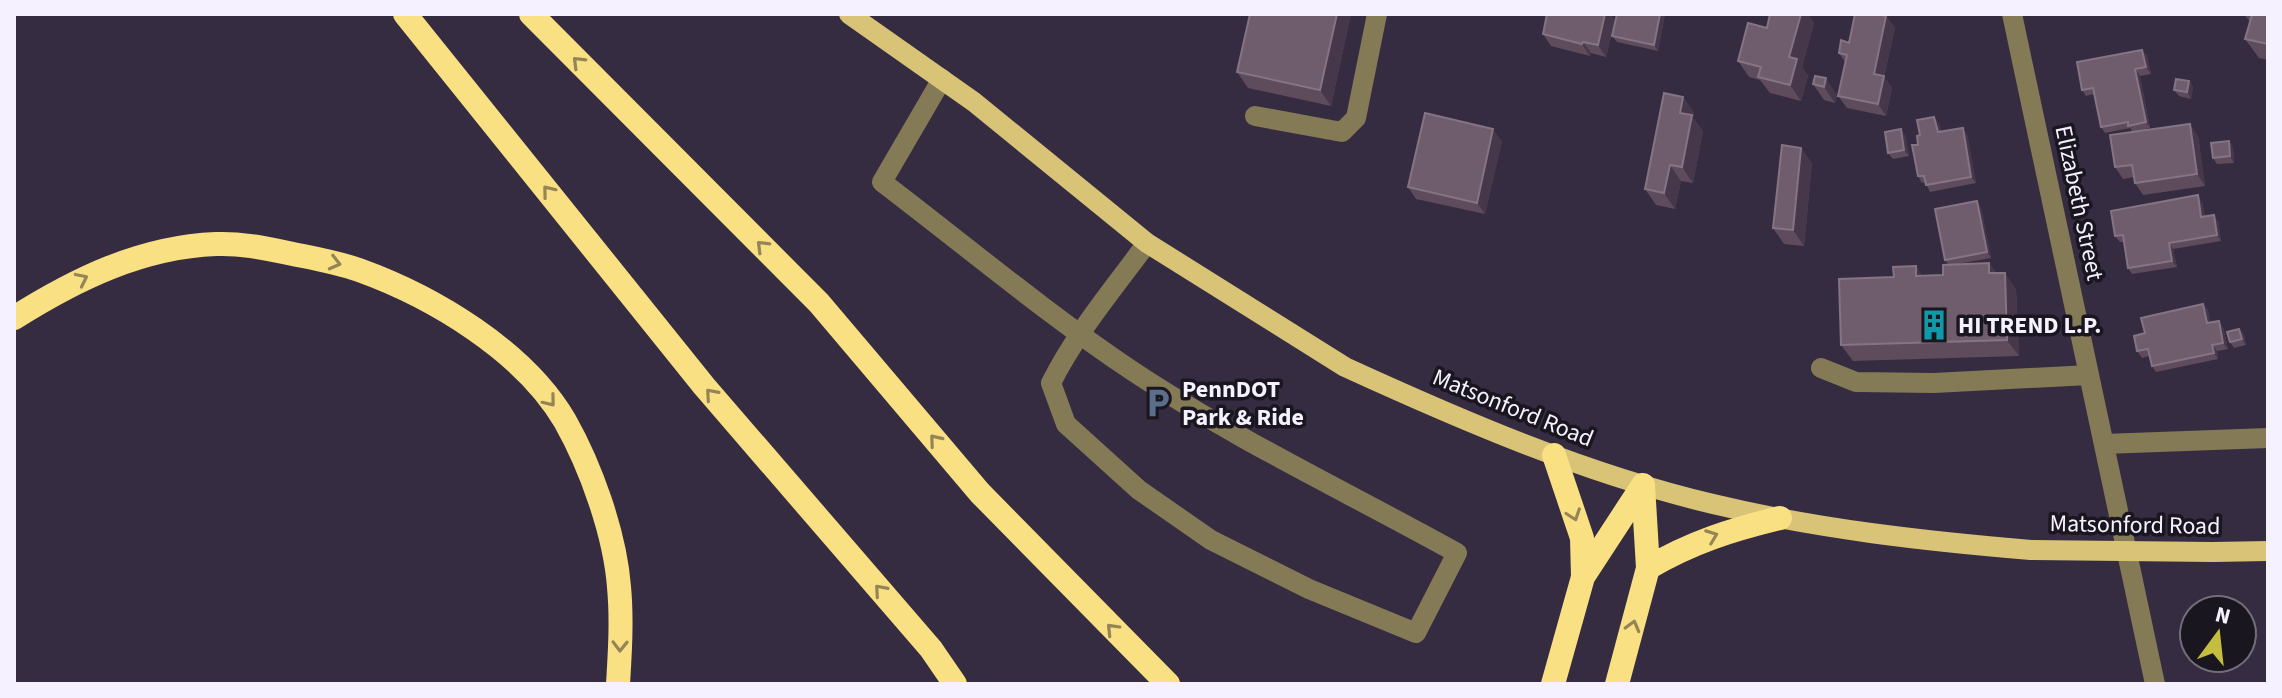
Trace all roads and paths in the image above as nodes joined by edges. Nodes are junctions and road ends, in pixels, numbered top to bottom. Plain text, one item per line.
1 (405, 14) edge
2 (531, 14) edge
3 (849, 14) edge
4 (1377, 14) edge
5 (2012, 14) edge
6 (942, 79) junction
7 (1255, 116) dead end
8 (1147, 243) junction
9 (14, 318) edge
10 (1081, 334) junction
11 (1821, 368) dead end
12 (2089, 375) junction
13 (2268, 438) edge
14 (2104, 444) junction
15 (1554, 455) junction
16 (1643, 485) junction
17 (1780, 518) junction
18 (2268, 551) edge
19 (1648, 568) junction
20 (1583, 577) junction
21 (1569, 628) junction
22 (931, 649) junction
23 (618, 684) edge
24 (955, 684) edge
25 (968, 684) edge
26 (1168, 684) edge
27 (1538, 684) edge
28 (1553, 684) edge
29 (1617, 684) edge
30 (2155, 684) edge

22 -> 1 highway
26 -> 2 highway
3 - 6 main road, Matsonford Road
4 - 7 street
5 - 12 street, Elizabeth Street
6 - 8 main road, Matsonford Road
6 - 10 street
8 - 10 street
8 - 15 main road, Matsonford Road
9 -> 23 highway
10 - 10 street
11 - 12 street
12 - 14 street, Elizabeth Street
13 - 14 street
14 - 30 street, Elizabeth Street
15 - 16 main road, Matsonford Road
15 -> 20 highway
16 - 17 main road, Matsonford Road
16 - 19 highway
16 - 20 highway
17 - 18 main road, Matsonford Road, bridge
19 -> 17 highway
29 -> 19 highway
20 - 21 highway
21 - 27 highway
21 - 28 highway
22 - 24 highway
22 - 25 highway

